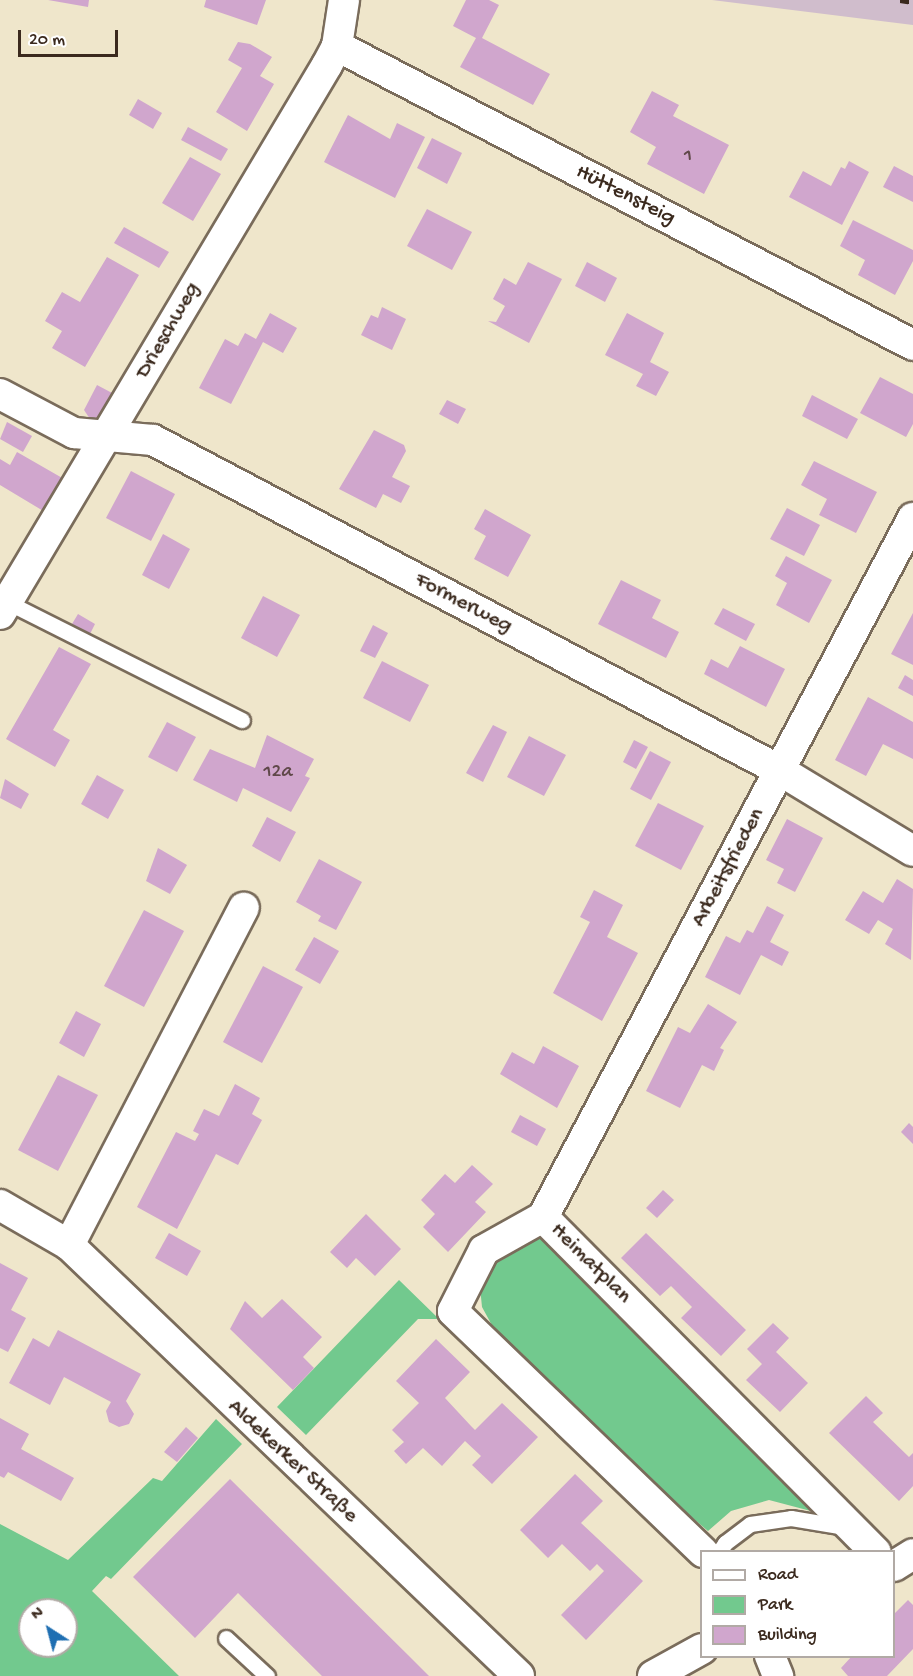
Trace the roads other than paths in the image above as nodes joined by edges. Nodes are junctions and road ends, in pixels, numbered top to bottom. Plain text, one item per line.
1 (344, 0) edge
2 (336, 46) junction
3 (913, 345) edge
4 (0, 394) edge
5 (106, 439) junction
6 (913, 518) edge
7 (4, 608) edge
8 (242, 720) dead end
9 (781, 771) junction
10 (913, 851) edge
11 (244, 908) dead end
12 (0, 1205) edge
13 (543, 1217) junction
14 (69, 1245) junction
15 (854, 1528) junction
16 (702, 1550) edge
17 (720, 1550) edge
18 (875, 1550) edge
19 (913, 1554) edge
20 (895, 1565) edge
21 (226, 1638) dead end
22 (700, 1650) edge
23 (771, 1658) edge
24 (267, 1676) edge
25 (519, 1676) edge
26 (653, 1676) edge
27 (778, 1676) edge

1 - 2 street
2 - 3 street, Hüttensteig
2 - 5 street, Drieschweg
4 - 5 street, Formerweg
5 - 7 street, Drieschweg
5 - 9 street, Formerweg
6 - 9 street, Arbeitsfrieden
7 - 8 lane
9 - 10 street, Formerweg
9 - 13 street, Arbeitsfrieden
11 - 14 street
12 - 14 street, Aldekerker Straße
13 - 15 street, Heimatplan
13 - 16 street, Heimatplan
14 - 25 street, Aldekerker Straße
15 - 17 lane
15 - 18 street, Heimatplan
19 - 20 street
21 - 24 lane
22 - 26 street
23 - 27 street

